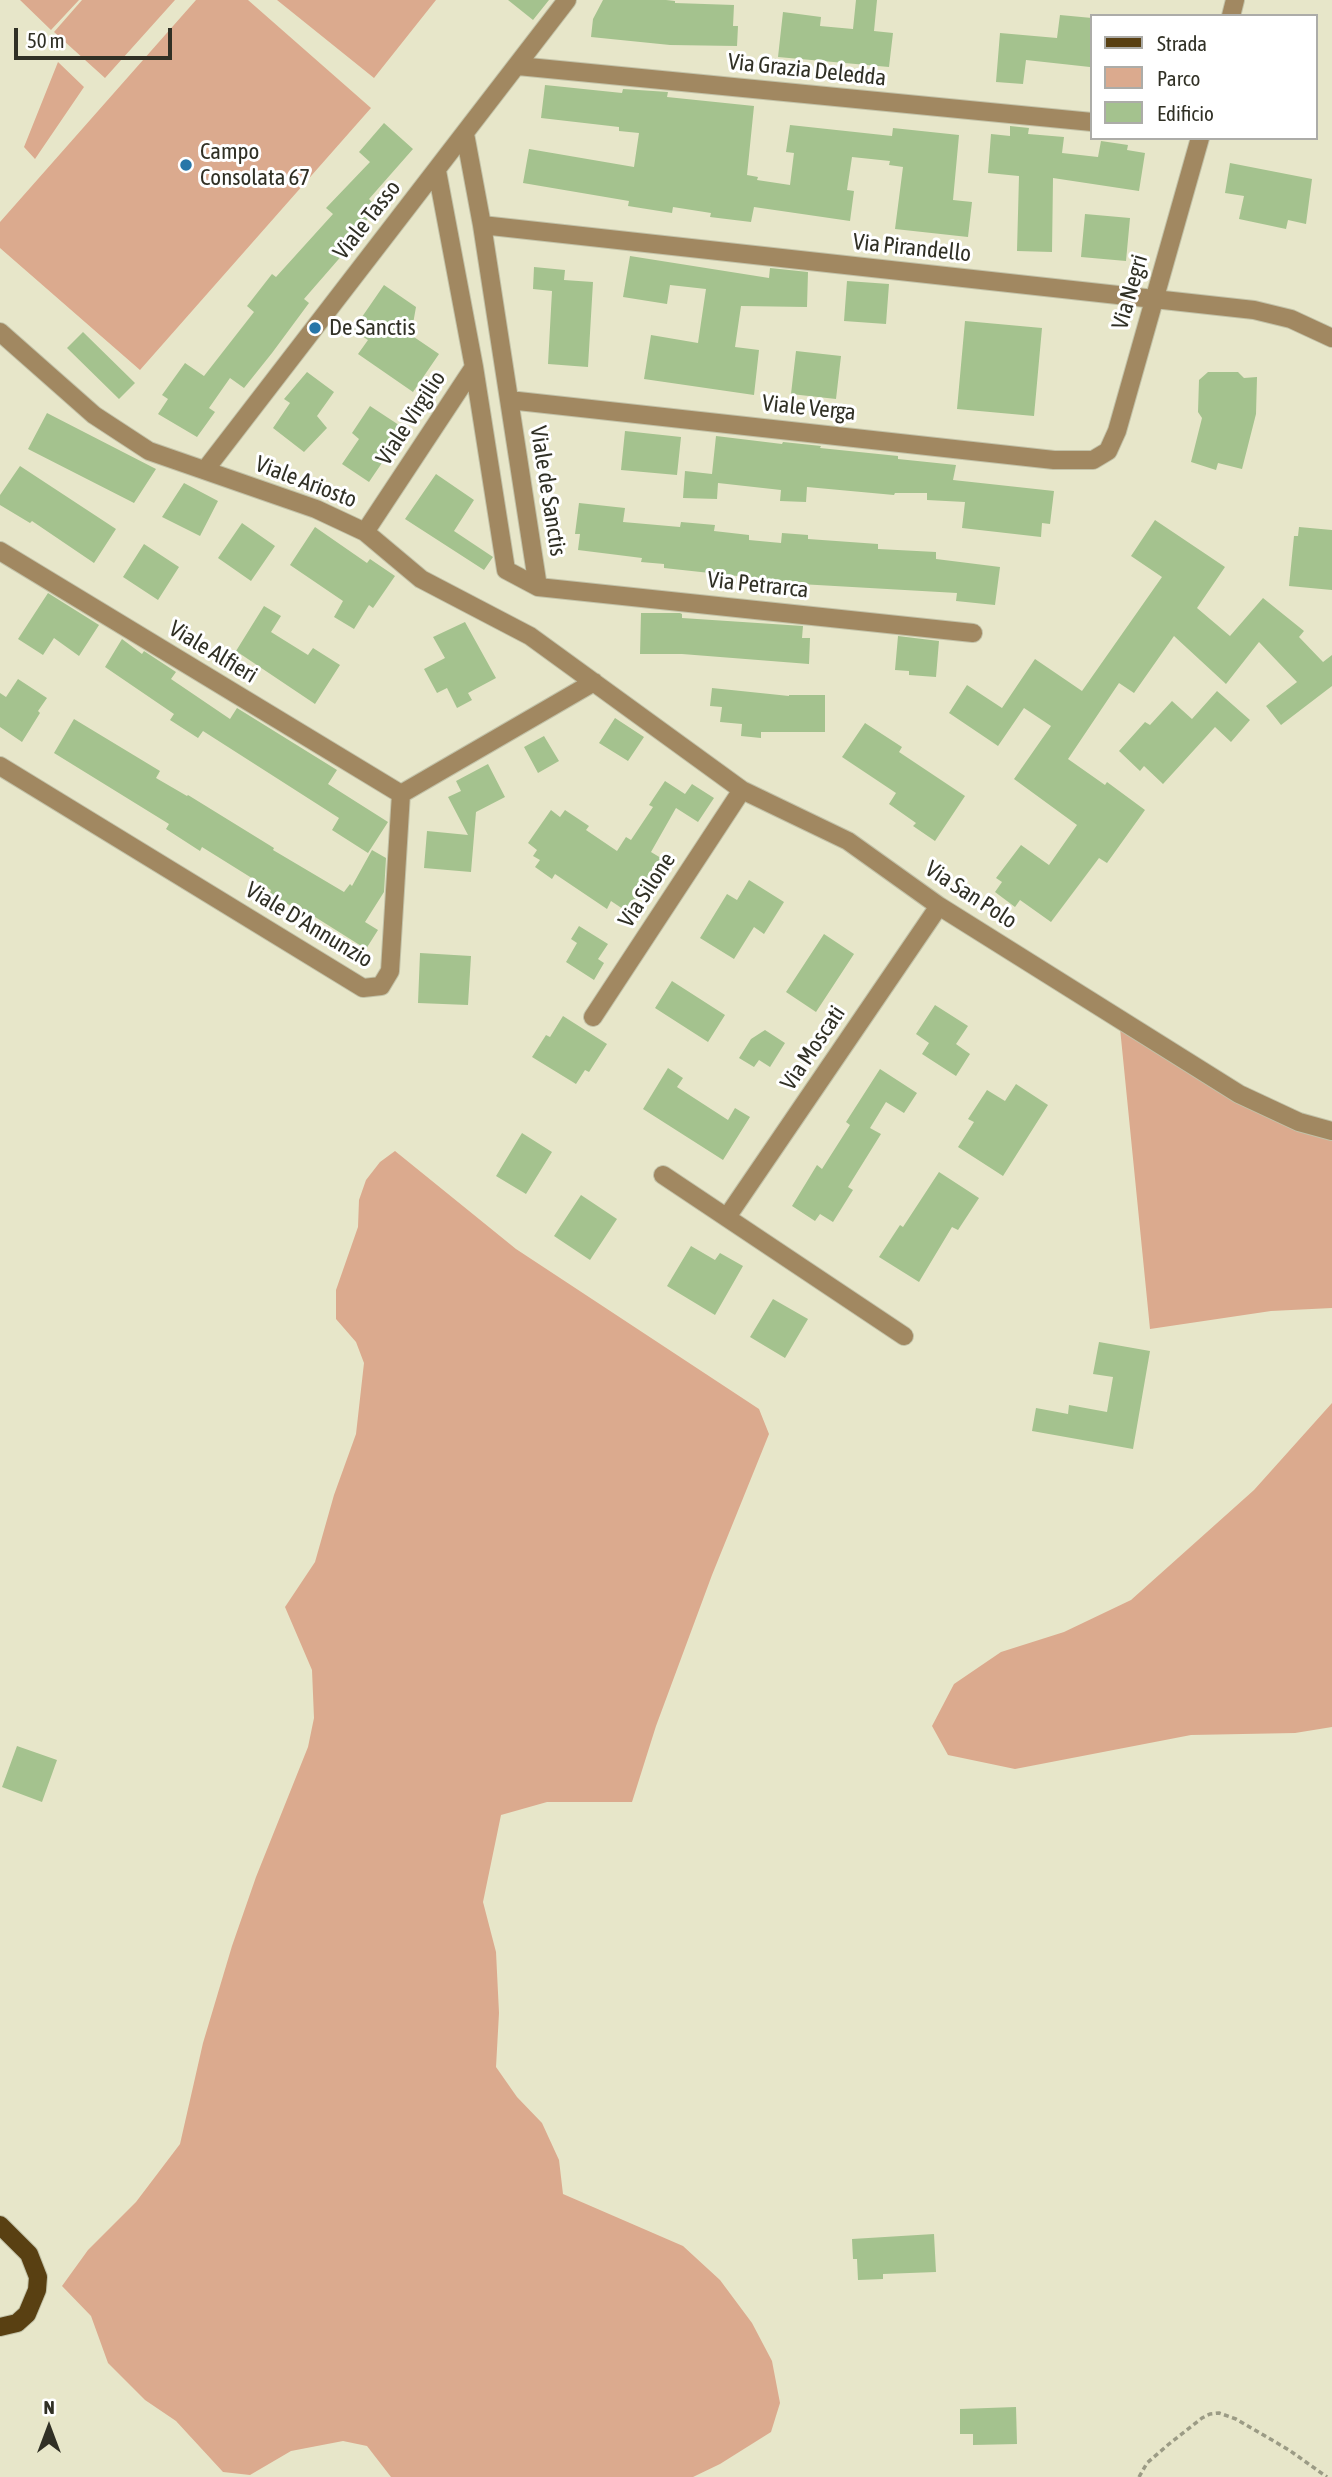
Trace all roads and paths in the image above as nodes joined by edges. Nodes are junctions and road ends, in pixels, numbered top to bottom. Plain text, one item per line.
1 (568, 0) edge
2 (518, 66) junction
3 (1090, 122) edge
4 (465, 134) junction
5 (1199, 140) edge
6 (437, 171) junction
7 (482, 225) junction
8 (1153, 299) junction
9 (0, 332) edge
10 (1332, 338) edge
11 (474, 367) junction
12 (509, 400) junction
13 (1103, 456) joint
14 (205, 470) junction
15 (365, 532) junction
16 (0, 551) edge
17 (538, 586) junction
18 (973, 633) dead end
19 (594, 682) junction
20 (0, 766) edge
21 (742, 790) junction
22 (401, 794) junction
23 (939, 906) junction
24 (593, 1017) dead end
25 (1332, 1131) edge
26 (663, 1175) dead end
27 (727, 1217) junction
28 (904, 1336) dead end
29 (0, 2225) edge
30 (0, 2327) edge
31 (1139, 2477) edge
32 (1327, 2477) edge

1 - 2 street, Viale Tasso
2 - 3 street, Via Grazia Deledda
2 - 4 street, Viale Tasso
4 - 6 street, Viale Tasso
4 - 7 street, Viale de Sanctis
5 - 8 street, Via Negri
6 - 11 street, Viale de Sanctis
6 - 14 street, Viale Tasso
7 - 8 street, Via Pirandello
7 - 12 street, Viale de Sanctis
8 - 10 street, Via Pirandello
8 - 13 street, Via Negri
9 - 14 street, Viale Ariosto
11 - 15 street, Viale Virgilio
11 - 17 street, Viale de Sanctis
12 - 13 street, Viale Verga
12 - 17 street, Viale de Sanctis
14 - 15 street, Viale Ariosto
15 - 19 street, Viale Ariosto
16 - 22 street, Viale Alfieri
17 - 18 street, Via Petrarca
19 - 21 street, Via San Polo
19 - 22 street
20 - 22 street, Viale D'Annunzio
21 - 23 street, Via San Polo
21 - 24 street, Via Silone
23 - 25 street, Via San Polo
23 - 27 street, Via Moscati
26 - 27 street
27 - 28 street
29 - 30 main road
31 - 32 path

